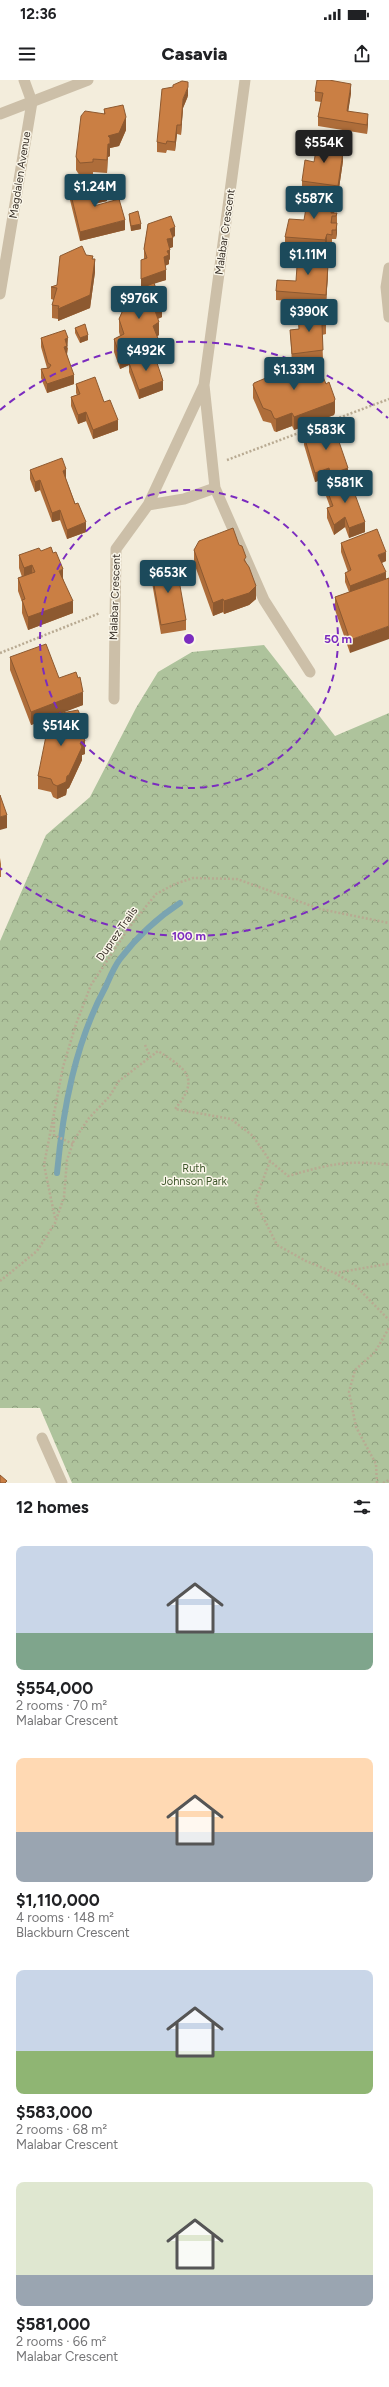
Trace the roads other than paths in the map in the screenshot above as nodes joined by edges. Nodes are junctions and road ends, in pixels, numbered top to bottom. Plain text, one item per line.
1 (24, 80) edge
2 (88, 80) edge
3 (245, 80) edge
4 (32, 102) junction
5 (0, 114) edge
6 (389, 268) edge
7 (0, 294) edge
8 (389, 316) edge
9 (204, 385) junction
10 (216, 488) junction
11 (148, 505) junction
12 (310, 672) dead end
13 (114, 699) dead end
14 (42, 1438) dead end
15 (62, 1483) edge

1 - 4 street, Magdalen Avenue
2 - 4 street
3 - 9 street, Malabar Crescent
4 - 5 street
4 - 7 street, Magdalen Avenue
6 - 8 street
9 - 10 street, Malabar Crescent
9 - 11 street, Malabar Crescent
10 - 11 street
10 - 12 street, Malabar Crescent
11 - 13 street, Malabar Crescent
14 - 15 street

